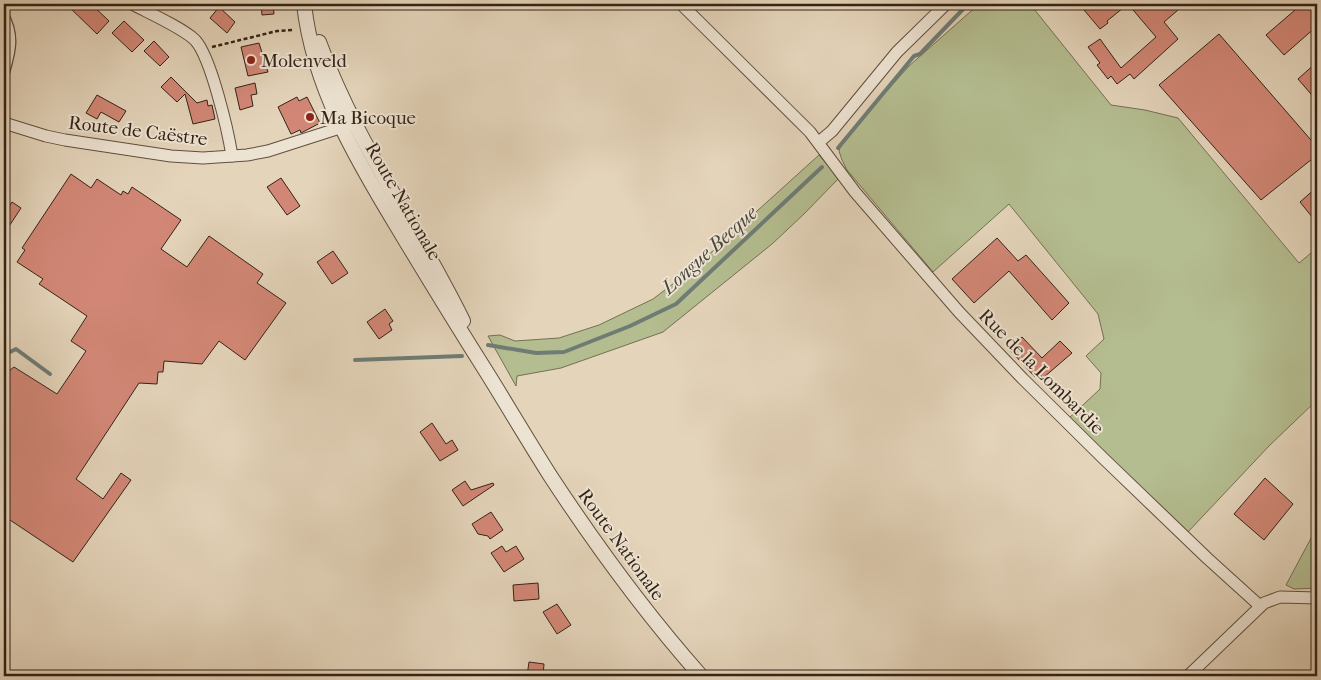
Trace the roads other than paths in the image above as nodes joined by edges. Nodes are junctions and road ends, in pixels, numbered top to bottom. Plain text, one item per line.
1 (132, 4) edge
2 (305, 4) edge
3 (681, 4) edge
4 (946, 4) edge
5 (4, 12) edge
6 (4, 51) edge
7 (11, 53) junction
8 (4, 81) edge
9 (4, 123) edge
10 (348, 125) junction
11 (819, 142) junction
12 (232, 156) junction
13 (1317, 598) edge
14 (1260, 606) junction
15 (701, 676) edge
16 (1188, 676) edge

1 - 12 street
2 - 10 street, Route Nationale
2 - 10 street, Route Nationale
3 - 11 street, Rue de la Lombardie
4 - 11 street
5 - 7 lane
6 - 7 lane
7 - 8 lane
9 - 12 street, Route de Caëstre
10 - 12 street, Route de Caëstre
10 - 15 street, Route Nationale
11 - 14 street, Rue de la Lombardie
13 - 14 street
14 - 16 street

